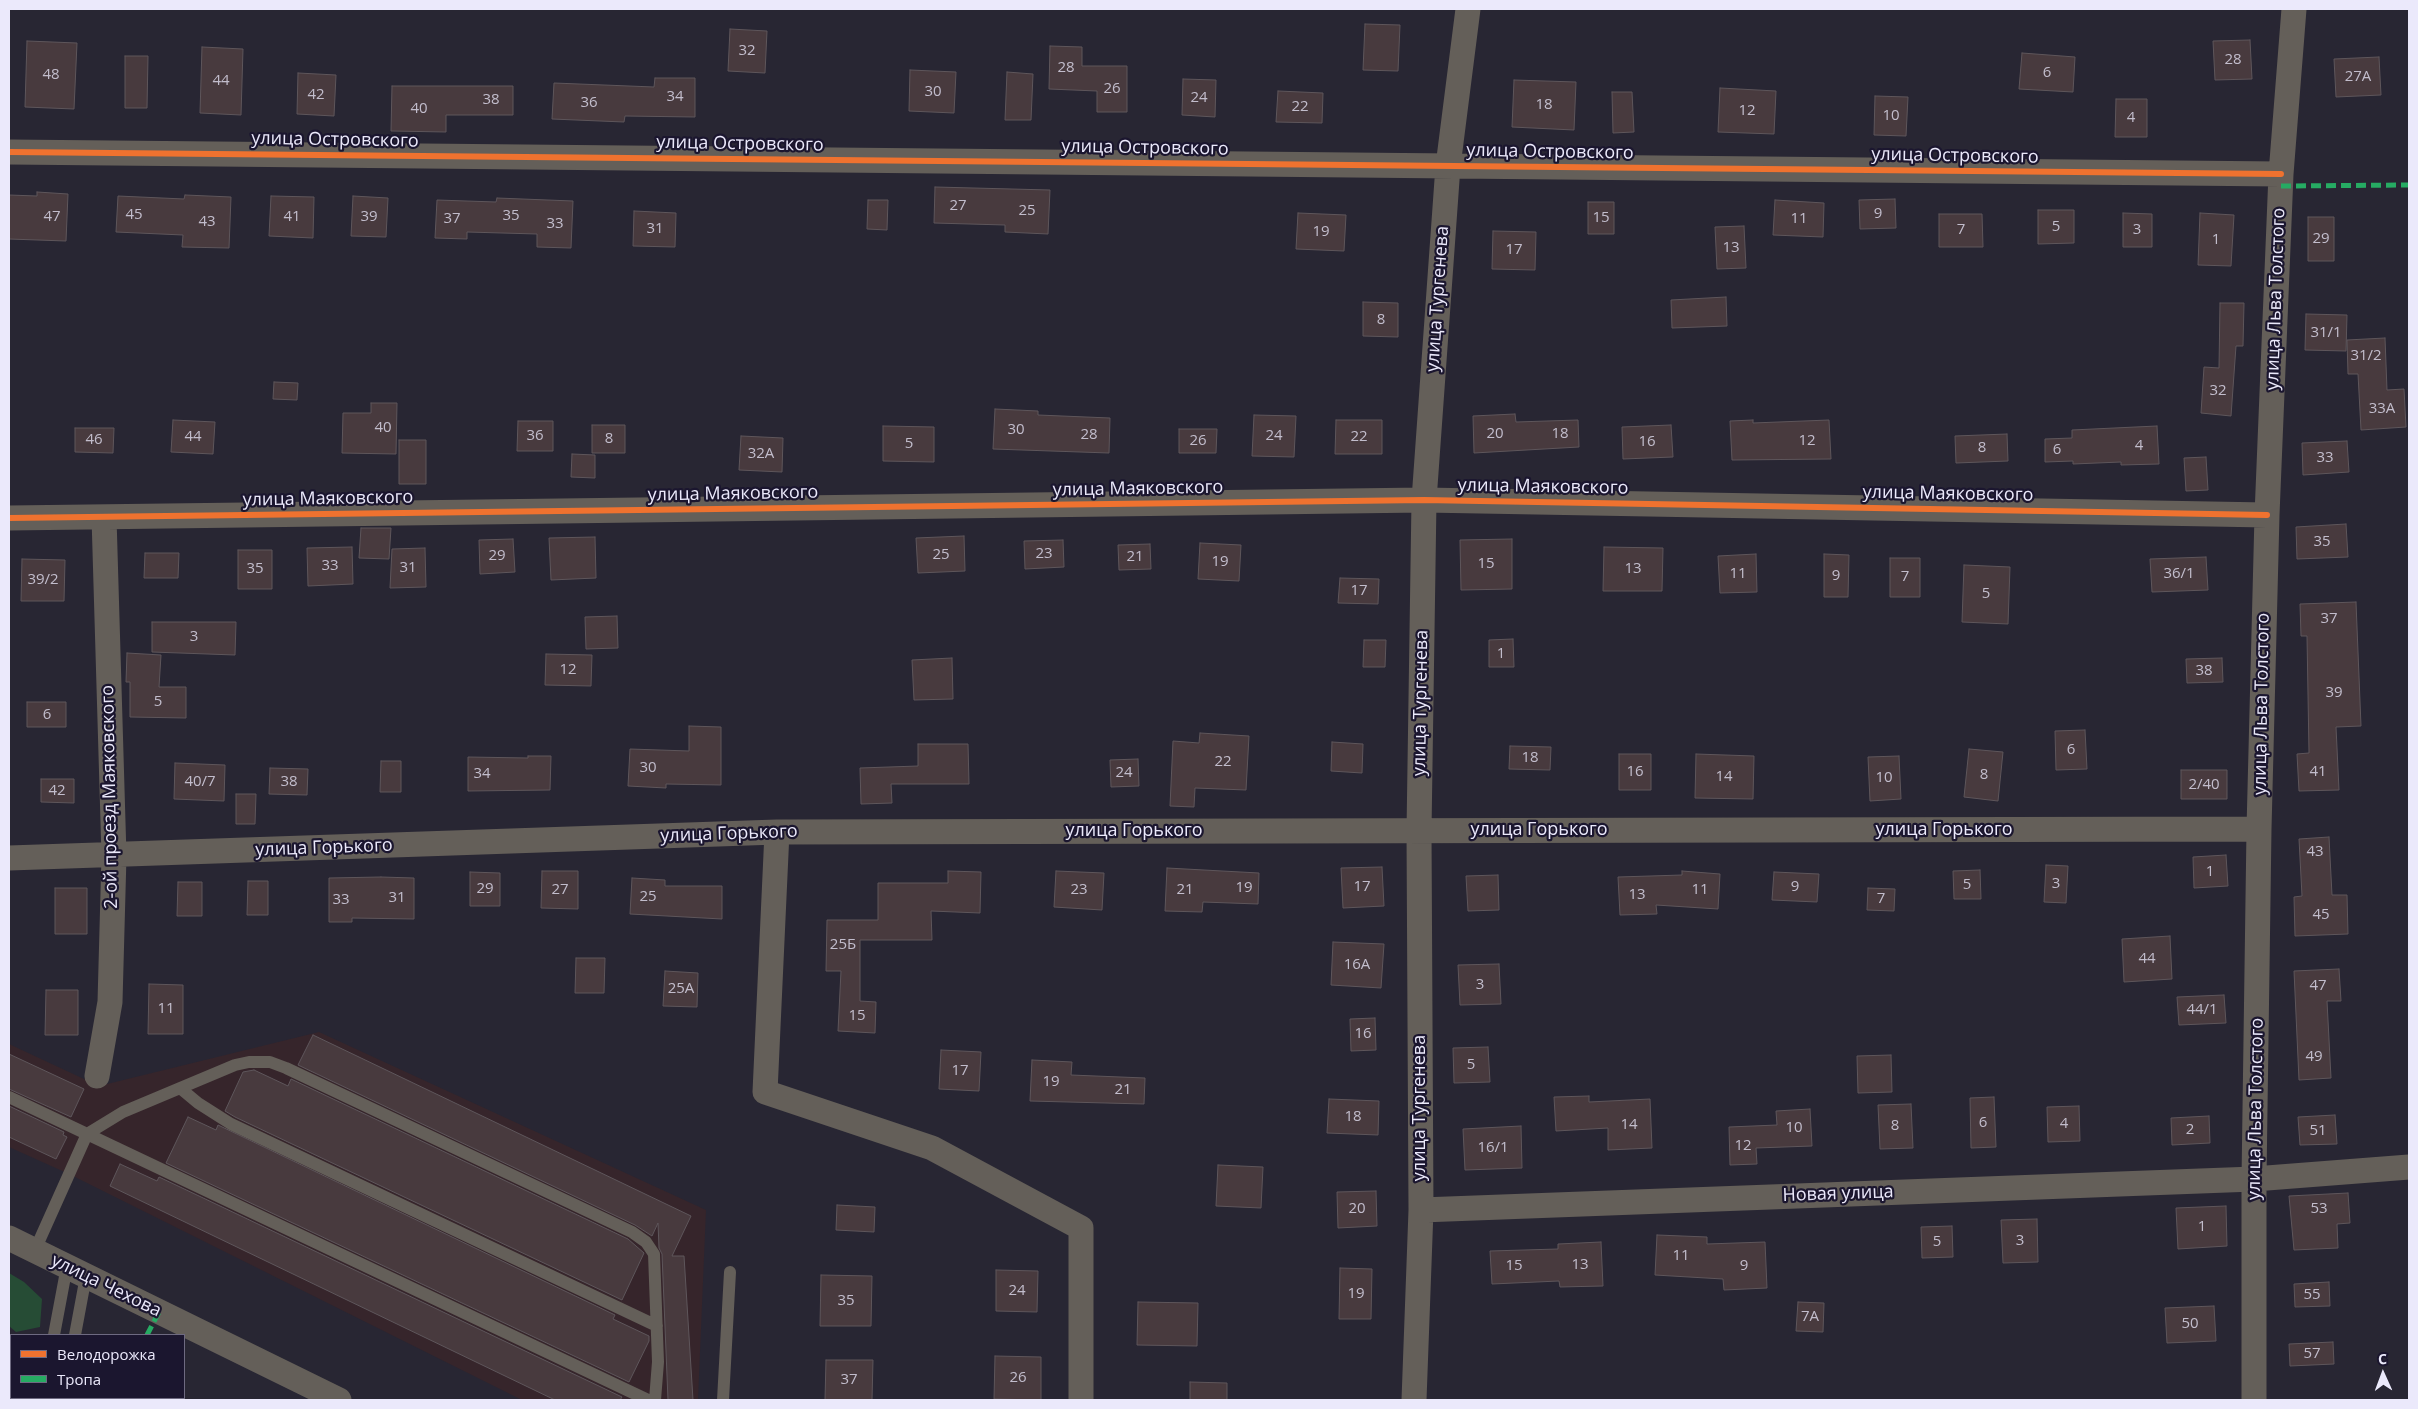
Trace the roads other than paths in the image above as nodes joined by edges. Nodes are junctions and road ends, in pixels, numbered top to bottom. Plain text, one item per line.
1 (1468, 9) edge
2 (2294, 9) edge
3 (9, 152) edge
4 (1448, 166) junction
5 (2281, 174) junction
6 (1424, 500) junction
7 (2267, 515) junction
8 (104, 517) junction
9 (9, 518) edge
10 (2259, 829) junction
11 (1419, 830) junction
12 (778, 832) junction
13 (114, 856) junction
14 (9, 858) edge
15 (97, 1076) dead end
16 (180, 1088) junction
17 (9, 1097) edge
18 (87, 1134) junction
19 (2409, 1167) edge
20 (2254, 1179) junction
21 (1421, 1210) junction
22 (9, 1238) edge
23 (35, 1250) junction
24 (76, 1271) junction
25 (730, 1272) dead end
26 (657, 1326) junction
27 (54, 1334) edge
28 (75, 1334) edge
29 (339, 1400) edge
30 (648, 1400) edge
31 (655, 1400) edge
32 (723, 1400) edge
33 (1081, 1400) edge
34 (1414, 1400) edge
35 (2254, 1400) edge

1 - 4 street, улица Тургенева
2 - 5 street, улица Льва Толстого
3 - 4 street, улица Островского
4 - 5 street, улица Островского
4 - 6 street, улица Тургенева
5 - 7 street, улица Льва Толстого
6 - 7 street, улица Маяковского
6 - 8 street, улица Маяковского
6 - 11 street, улица Тургенева
7 - 10 street, улица Льва Толстого
8 - 9 street, улица Маяковского
8 - 13 street, 2-ой проезд Маяковского
10 - 11 street, улица Горького
10 - 20 street, улица Льва Толстого
11 - 12 street, улица Горького
11 - 21 street, улица Тургенева
12 - 13 street, улица Горького
12 - 33 street
13 - 14 street, улица Горького
13 - 15 street, 2-ой проезд Маяковского
16 - 18 lane
16 - 26 lane
16 - 26 lane
17 - 18 lane
18 - 23 lane
18 - 30 lane
19 - 20 street, Новая улица
20 - 21 street, Новая улица
20 - 35 street, улица Льва Толстого
21 - 34 street, улица Тургенева
22 - 23 street, улица Чехова
23 - 24 street, улица Чехова
24 - 27 lane
24 - 28 lane
24 - 29 street, улица Чехова
25 - 32 lane
26 - 31 lane

